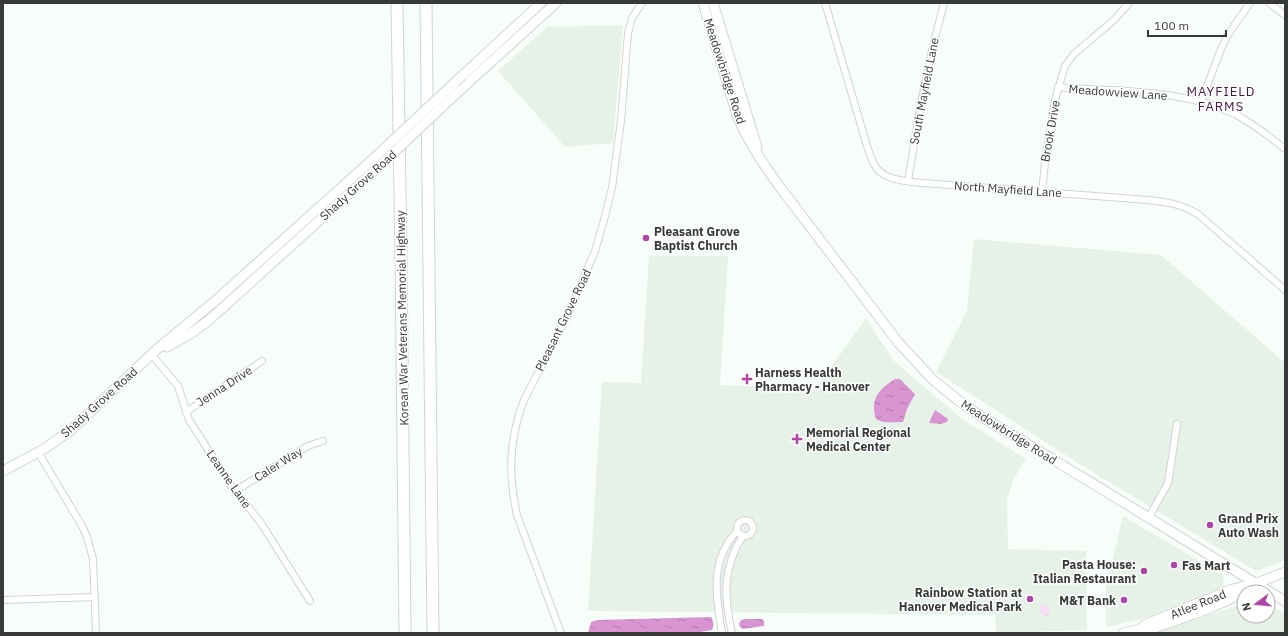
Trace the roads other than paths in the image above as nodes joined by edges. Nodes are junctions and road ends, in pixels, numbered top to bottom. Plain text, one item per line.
1 (397, 3) edge
2 (541, 3) edge
3 (556, 3) edge
4 (642, 3) edge
5 (703, 3) edge
6 (714, 3) edge
7 (825, 3) edge
8 (944, 3) edge
9 (1129, 3) edge
10 (1250, 3) edge
11 (1269, 3) edge
12 (426, 5) edge
13 (1285, 15) edge
14 (1058, 87) junction
15 (1201, 102) junction
16 (1285, 149) edge
17 (761, 160) junction
18 (908, 181) junction
19 (1042, 192) junction
20 (297, 227) junction
21 (304, 235) junction
22 (1285, 290) edge
23 (152, 355) junction
24 (262, 361) dead end
25 (186, 412) junction
26 (1177, 424) dead end
27 (322, 441) dead end
28 (38, 452) junction
29 (3, 471) edge
30 (235, 491) junction
31 (1149, 517) junction
32 (737, 530) junction
33 (743, 536) junction
34 (1285, 572) edge
35 (1257, 584) joint
36 (1276, 595) edge
37 (95, 597) junction
38 (1236, 597) edge
39 (3, 600) edge
40 (1285, 600) edge
41 (310, 601) dead end
42 (96, 633) edge
43 (405, 633) edge
44 (433, 633) edge
45 (561, 633) edge
46 (722, 633) edge
47 (732, 633) edge
48 (1123, 633) edge

1 - 43 highway, Korean War Veterans Memorial Highway
2 - 20 main road, Shady Grove Road, bridge
3 - 21 main road, Shady Grove Road, bridge
4 - 45 street, Pleasant Grove Road
5 - 17 main road, Meadowbridge Road
6 - 17 main road, Meadowbridge Road
7 - 18 street, North Mayfield Lane
8 - 18 street, South Mayfield Lane
9 - 14 street, Brook Drive
10 - 15 street
11 - 13 street
12 - 44 highway
14 - 15 street, Meadowview Lane
14 - 19 street, Brook Drive
15 - 16 street, Meadowview Lane
17 - 31 main road, Meadowbridge Road
18 - 19 street, North Mayfield Lane
19 - 22 street, North Mayfield Lane
20 - 21 main road
20 - 23 main road, Shady Grove Road
21 - 23 main road, Shady Grove Road
23 - 25 street, Leanne Lane
23 - 28 main road, Shady Grove Road
24 - 25 street, Jenna Drive
25 - 30 street, Leanne Lane
26 - 31 street
27 - 30 street, Caler Way
28 - 29 main road, Shady Grove Road
28 - 37 street
30 - 41 street, Leanne Lane
31 - 35 main road, Meadowbridge Road
32 - 33 street
32 - 33 street
32 - 46 street
33 - 47 street
34 - 35 main road, Atlee Road
36 - 40 main road, Meadowbridge Road
37 - 39 street
37 - 42 street
38 - 48 main road, Atlee Road

